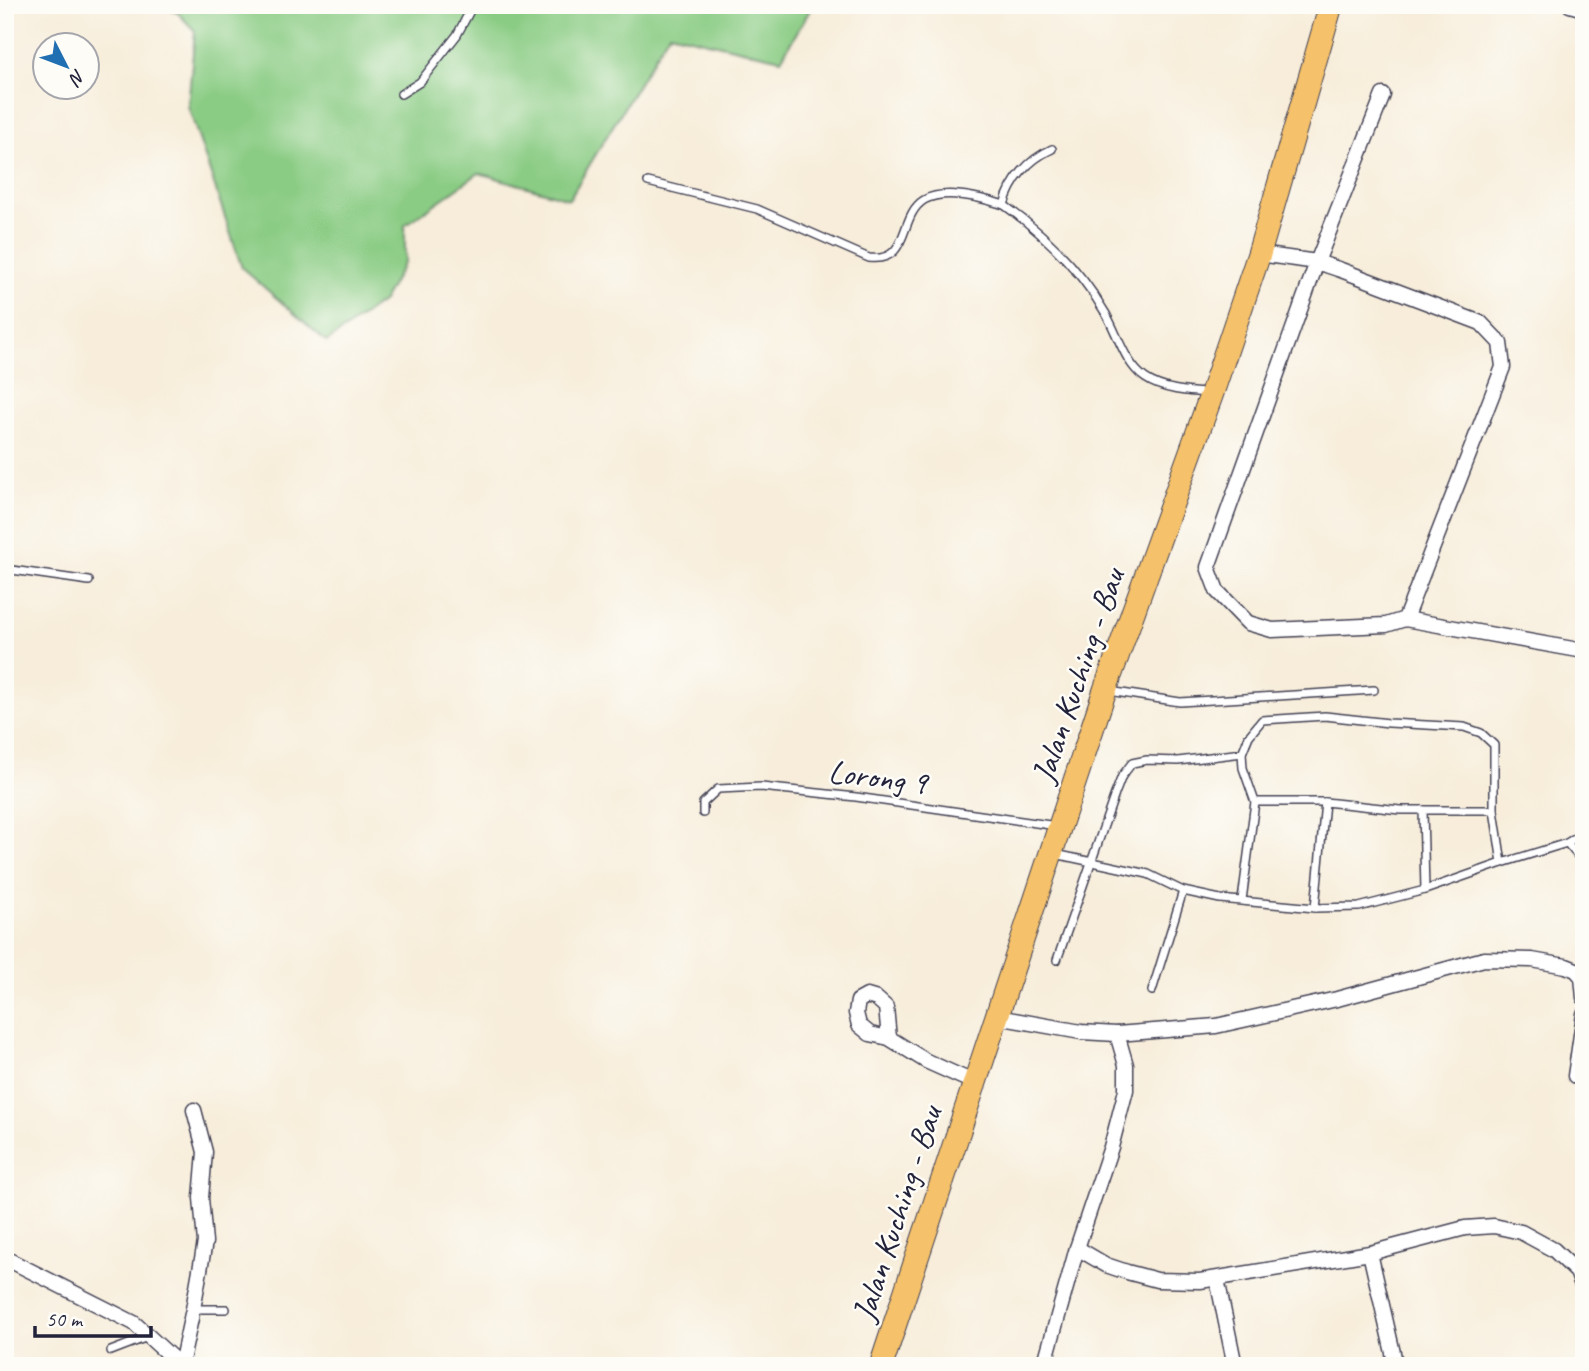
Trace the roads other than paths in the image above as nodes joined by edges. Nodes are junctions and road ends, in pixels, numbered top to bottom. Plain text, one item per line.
1 (473, 5) edge
2 (1331, 5) edge
3 (1570, 5) edge
4 (1584, 9) edge
5 (401, 94) dead end
6 (1383, 95) dead end
7 (1052, 149) dead end
8 (648, 182) dead end
9 (1004, 205) junction
10 (1259, 254) junction
11 (1317, 262) junction
12 (1212, 393) junction
13 (5, 569) edge
14 (89, 582) dead end
15 (1405, 620) junction
16 (1584, 651) edge
17 (1105, 690) junction
18 (1374, 690) dead end
19 (1242, 753) junction
20 (1255, 802) junction
21 (1325, 802) junction
22 (1423, 810) junction
23 (1494, 810) junction
24 (703, 813) dead end
25 (1061, 827) junction
26 (1584, 832) edge
27 (1567, 843) junction
28 (1051, 853) junction
29 (1091, 863) junction
30 (1502, 863) junction
31 (1584, 863) edge
32 (1425, 890) junction
33 (1183, 891) junction
34 (1242, 900) junction
35 (1315, 908) junction
36 (1057, 960) dead end
37 (1152, 991) dead end
38 (1584, 998) edge
39 (1584, 1014) edge
40 (997, 1017) junction
41 (1117, 1034) junction
42 (889, 1038) dead end
43 (1575, 1076) dead end
44 (973, 1082) junction
45 (194, 1110) dead end
46 (1077, 1248) junction
47 (1370, 1253) junction
48 (5, 1258) edge
49 (1217, 1279) junction
50 (1584, 1290) edge
51 (226, 1309) dead end
52 (193, 1310) junction
53 (151, 1335) junction
54 (111, 1351) dead end
55 (181, 1365) edge
56 (881, 1366) edge
57 (1044, 1366) edge
58 (1235, 1366) edge
59 (1396, 1366) edge

1 - 5 lane
2 - 10 main road, Jalan Kuching - Bau
3 - 4 street
6 - 11 street
7 - 9 lane
8 - 9 lane
9 - 12 lane
10 - 11 street
10 - 12 main road, Jalan Kuching - Bau
11 - 15 street
11 - 15 street
12 - 17 main road, Jalan Kuching - Bau
13 - 14 lane
15 - 16 street
17 - 18 lane
17 - 25 main road, Jalan Kuching - Bau
19 - 20 lane
19 - 23 lane
19 - 29 lane
20 - 21 lane
20 - 34 lane
21 - 22 lane
21 - 35 lane
22 - 23 lane
22 - 32 lane
23 - 30 lane
24 - 25 lane, Lorong 9
25 - 28 main road, Jalan Kuching - Bau
26 - 27 lane
27 - 30 lane
27 - 31 lane
28 - 29 lane
28 - 40 main road, Jalan Kuching - Bau
29 - 33 lane
29 - 36 lane
30 - 32 lane
32 - 35 lane
33 - 34 lane
33 - 37 lane
34 - 35 lane
38 - 41 street
39 - 43 street
40 - 41 street
40 - 44 main road, Jalan Kuching - Bau
41 - 46 street
42 - 44 street
44 - 56 main road, Jalan Kuching - Bau
45 - 52 street
46 - 49 street
46 - 57 street
47 - 49 street
47 - 50 street
47 - 59 street
48 - 53 street
49 - 58 street
51 - 52 lane
52 - 55 street
53 - 54 lane
53 - 55 street

